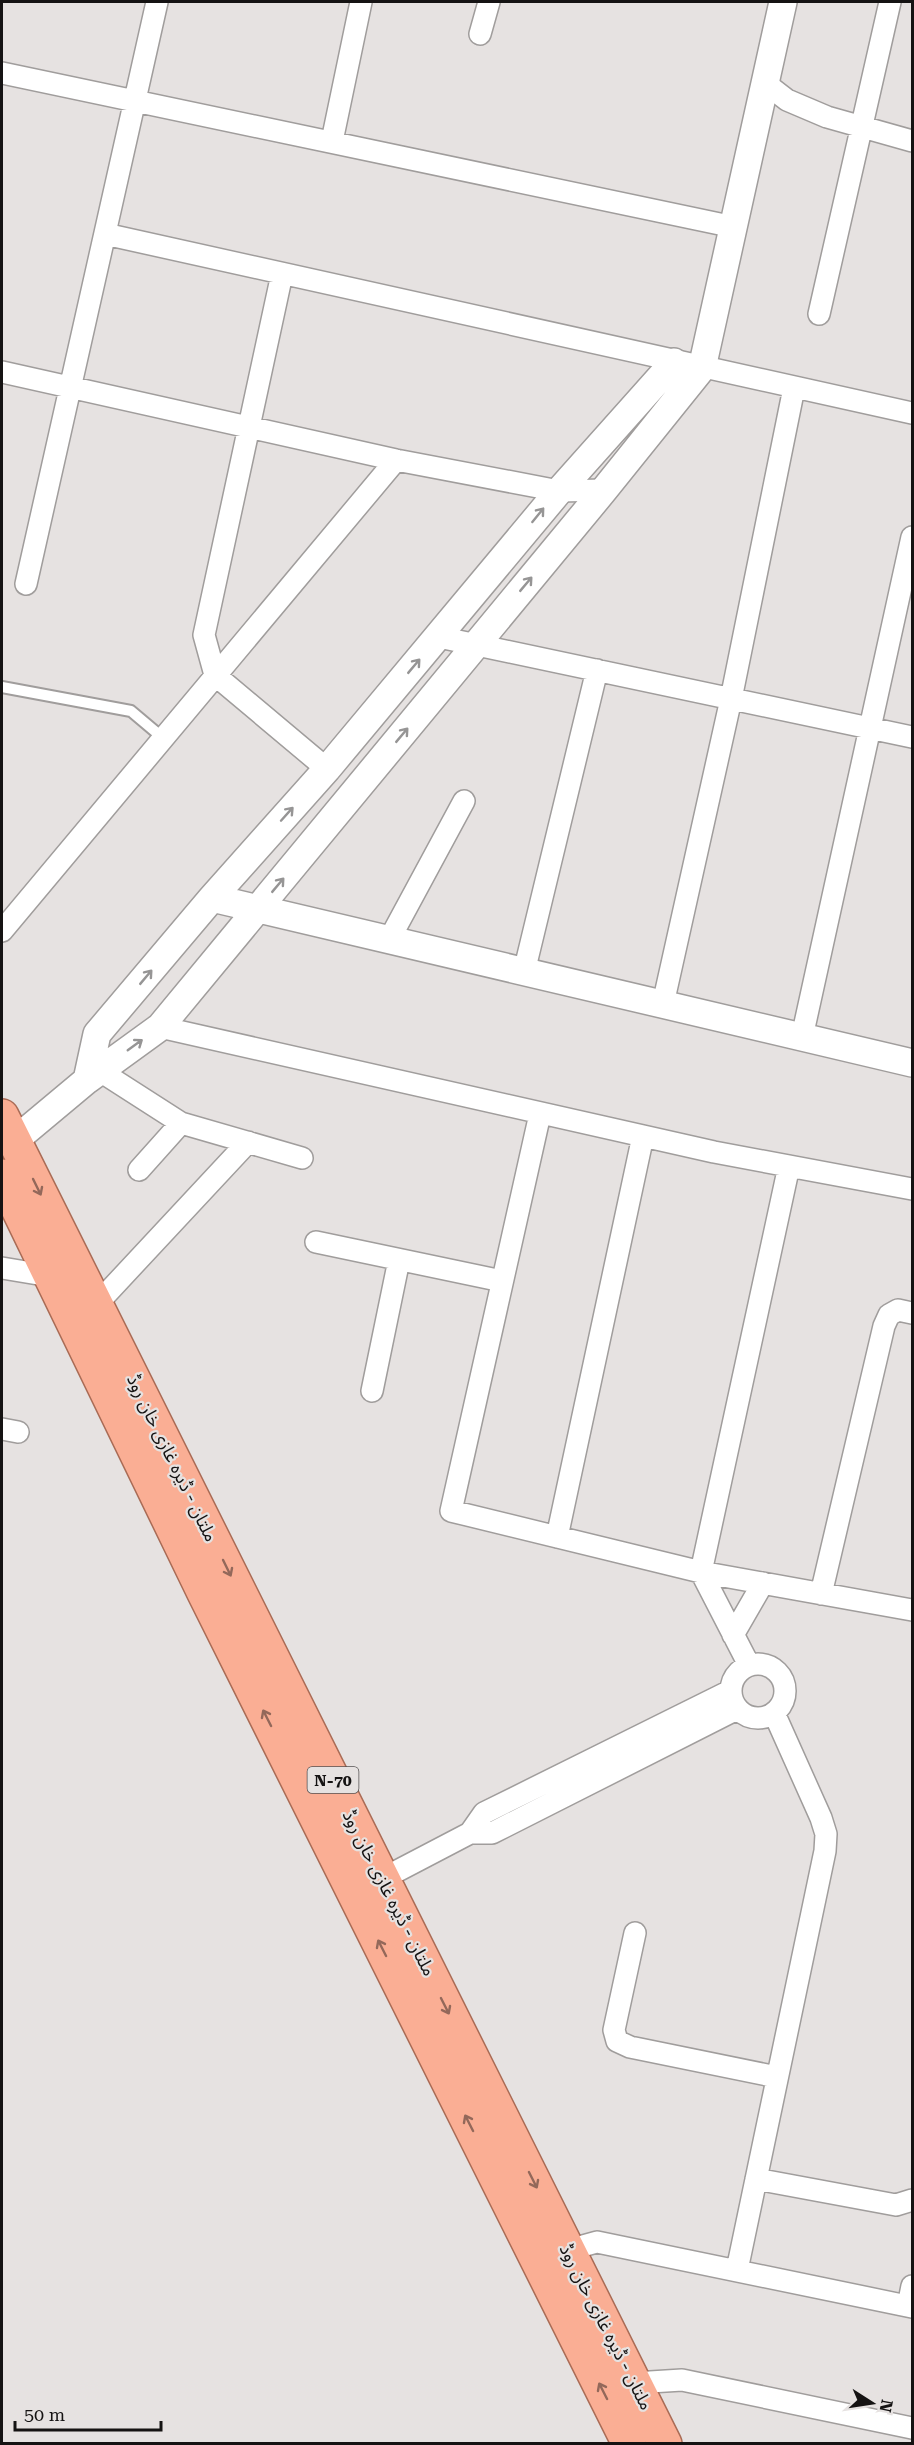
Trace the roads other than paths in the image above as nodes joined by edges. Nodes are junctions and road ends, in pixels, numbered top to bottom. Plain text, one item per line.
1 (158, 2) edge
2 (361, 2) edge
3 (489, 2) edge
4 (890, 2) edge
5 (776, 3) edge
6 (480, 34) dead end
7 (2, 73) edge
8 (765, 83) junction
9 (135, 99) junction
10 (860, 127) junction
11 (332, 141) junction
12 (912, 141) edge
13 (734, 227) junction
14 (105, 234) junction
15 (282, 274) junction
16 (819, 314) dead end
17 (674, 362) junction
18 (702, 368) junction
19 (2, 372) edge
20 (70, 386) junction
21 (794, 388) junction
22 (912, 413) edge
23 (248, 426) junction
24 (396, 460) junction
25 (604, 490) junction
26 (559, 491) junction
27 (912, 537) edge
28 (26, 584) dead end
29 (439, 637) junction
30 (477, 645) junction
31 (597, 670) junction
32 (215, 675) junction
33 (2, 687) edge
34 (731, 699) junction
35 (871, 728) junction
36 (912, 737) edge
37 (163, 738) junction
38 (327, 769) junction
39 (464, 801) dead end
40 (212, 898) junction
41 (258, 909) junction
42 (2, 931) edge
43 (389, 940) junction
44 (524, 972) junction
45 (663, 1004) junction
46 (160, 1027) junction
47 (802, 1037) junction
48 (912, 1063) edge
49 (94, 1075) junction
50 (540, 1114) junction
51 (181, 1123) junction
52 (8, 1128) edge
53 (643, 1136) junction
54 (248, 1142) junction
55 (302, 1158) dead end
56 (789, 1166) junction
57 (139, 1170) dead end
58 (2, 1176) edge
59 (912, 1189) edge
60 (316, 1242) dead end
61 (399, 1260) junction
62 (2, 1268) edge
63 (50, 1276) junction
64 (502, 1281) junction
65 (96, 1305) junction
66 (912, 1313) edge
67 (372, 1391) dead end
68 (557, 1537) junction
69 (701, 1572) junction
70 (763, 1583) junction
71 (821, 1594) junction
72 (912, 1610) edge
73 (733, 1635) junction
74 (749, 1665) junction
75 (734, 1700) junction
76 (774, 1713) junction
77 (302, 1753) junction
78 (382, 1879) junction
79 (635, 1933) dead end
80 (777, 2077) junction
81 (756, 2179) junction
82 (912, 2200) edge
83 (568, 2250) junction
84 (737, 2270) junction
85 (911, 2299) edge
86 (634, 2383) junction
87 (912, 2428) edge
88 (630, 2444) edge
89 (665, 2444) edge

1 - 9 street
2 - 11 street
3 - 6 street
4 - 10 street
5 - 8 street
7 - 9 street
8 - 10 street
8 - 13 street
9 - 11 street
9 - 14 street
10 - 12 street
10 - 16 street
11 - 13 street
13 - 18 street
14 - 15 street
14 - 20 street
15 - 17 street
15 - 23 street
17 - 18 street
17 - 26 street
18 - 21 street
18 - 25 street
19 - 20 street
20 - 23 street
20 - 28 street
21 - 22 street
21 - 34 street
23 - 24 street
23 - 32 street
24 - 26 street
24 - 32 street
25 - 26 street
30 -> 25 street
29 -> 26 street
27 - 35 street
29 - 30 street
38 -> 29 street
30 - 31 street
41 -> 30 street
31 - 34 street
31 - 44 street
32 - 37 street
32 - 38 street
33 - 37 lane
34 - 35 street
34 - 45 street
35 - 36 street
35 - 47 street
37 - 42 street
40 -> 38 street
39 - 43 street
40 - 41 street
49 -> 40 street
41 - 43 street
41 - 46 street
43 - 44 street
44 - 45 street
45 - 47 street
49 -> 46 street
46 - 50 street
47 - 48 street
49 - 51 street
49 - 52 street
50 - 53 street
50 - 64 street
51 - 54 street
51 - 57 street
52 -> 65 highway, ملتان - ڈیرہ غازی خان روڈ / N-70
53 - 56 street
53 - 68 street
54 - 55 street
54 - 65 street
56 - 59 street
56 - 69 street
58 - 63 highway, ملتان - ڈیرہ غازی خان روڈ / N-70
60 - 61 street
61 - 64 street
61 - 67 street
62 - 63 street
77 -> 63 highway, ملتان - ڈیرہ غازی خان روڈ / N-70
64 - 68 street
65 -> 77 highway, ملتان - ڈیرہ غازی خان روڈ / N-70
66 - 71 street
68 - 69 street
69 - 70 street
69 - 73 street
70 - 71 street
70 - 73 street
71 - 72 street
73 - 74 street
74 - 75 street
74 - 76 street
75 - 76 street
75 - 78 street
76 - 80 street
77 - 78 highway, ملتان - ڈیرہ غازی خان روڈ / N-70
88 -> 77 highway, ملتان - ڈیرہ غازی خان روڈ / N-70
78 -> 83 highway, ملتان - ڈیرہ غازی خان روڈ / N-70
79 - 80 street
80 - 81 street
81 - 82 street
81 - 84 street
83 - 84 street
83 - 86 highway, ملتان - ڈیرہ غازی خان روڈ / N-70
84 - 85 street
86 - 87 street
86 - 89 highway, ملتان - ڈیرہ غازی خان روڈ / N-70

